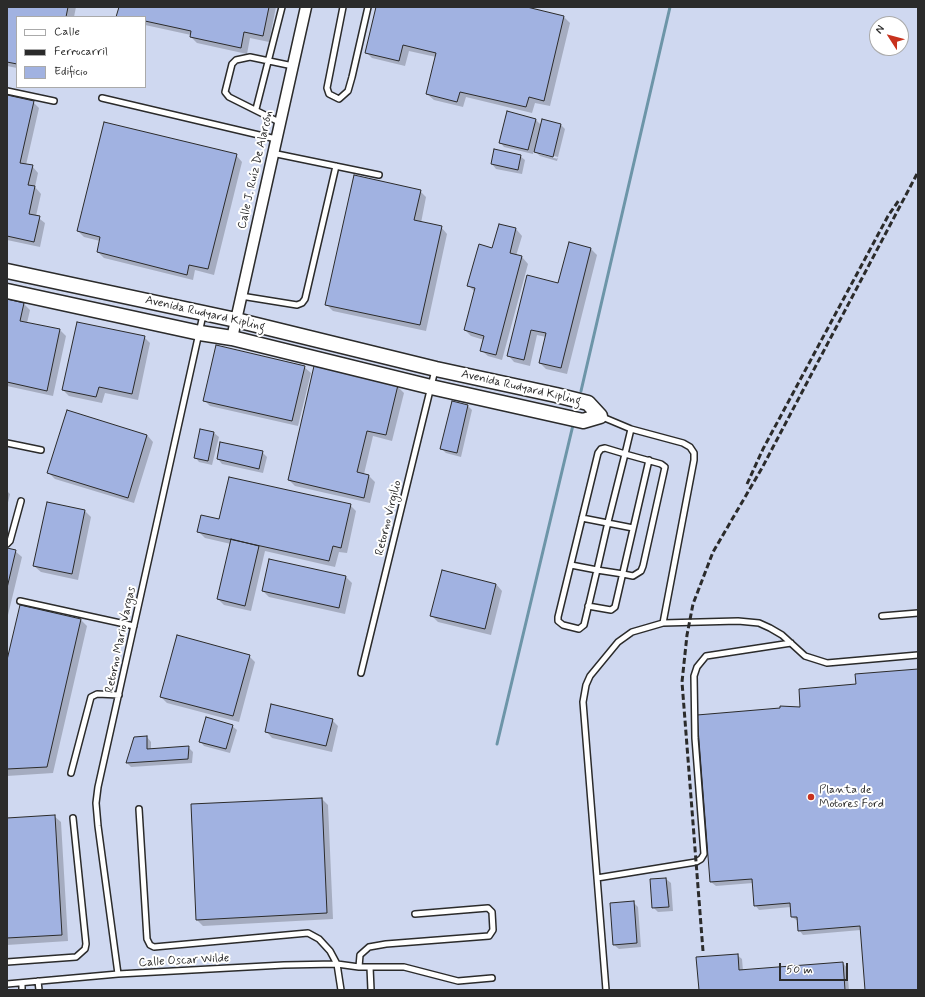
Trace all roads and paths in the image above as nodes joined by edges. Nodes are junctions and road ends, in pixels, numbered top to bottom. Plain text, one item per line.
1 (282, 7) edge
2 (306, 7) edge
3 (343, 7) edge
4 (368, 7) edge
5 (268, 60) junction
6 (293, 66) junction
7 (7, 91) edge
8 (102, 98) dead end
9 (54, 101) dead end
10 (256, 109) junction
11 (279, 122) junction
12 (276, 139) junction
13 (272, 153) junction
14 (336, 166) junction
15 (379, 175) dead end
16 (7, 270) edge
17 (7, 291) edge
18 (241, 296) junction
19 (204, 313) junction
20 (236, 320) junction
21 (200, 334) junction
22 (232, 338) junction
23 (436, 369) junction
24 (431, 387) junction
25 (556, 395) junction
26 (552, 413) junction
27 (600, 416) junction
28 (631, 429) junction
29 (7, 443) edge
30 (41, 450) dead end
31 (625, 454) junction
32 (649, 460) junction
33 (20, 501) dead end
34 (582, 518) junction
35 (608, 522) junction
36 (633, 528) junction
37 (7, 544) edge
38 (571, 565) junction
39 (597, 570) junction
40 (622, 574) junction
41 (20, 601) dead end
42 (588, 606) junction
43 (918, 613) edge
44 (882, 616) dead end
45 (663, 623) junction
46 (134, 626) junction
47 (791, 643) junction
48 (918, 655) edge
49 (361, 673) dead end
50 (119, 695) junction
51 (71, 773) dead end
52 (139, 809) dead end
53 (73, 818) dead end
54 (597, 878) junction
55 (415, 914) dead end
56 (7, 962) edge
57 (336, 964) junction
58 (358, 966) junction
59 (370, 967) junction
60 (118, 974) junction
61 (492, 978) dead end
62 (38, 981) junction
63 (22, 982) junction
64 (7, 984) edge
65 (22, 990) edge
66 (39, 990) edge
67 (341, 990) edge
68 (372, 990) edge
69 (606, 990) edge

1 - 5 lane
2 - 6 street, Calle J. Ruíz De Alarcón
3 - 4 lane
5 - 6 lane
5 - 10 lane
5 - 10 lane
6 - 11 street, Calle J. Ruíz De Alarcón
7 - 9 lane
8 - 12 lane
10 - 11 lane
11 - 12 street, Calle J. Ruíz De Alarcón
12 - 13 street, Calle J. Ruíz De Alarcón
13 - 14 lane
13 - 18 street, Calle J. Ruíz De Alarcón
14 - 15 lane
14 - 18 lane
16 - 19 street, Avenida Rudyard Kipling
17 - 21 street, Avenida Rudyard Kipling
18 - 20 street, Calle J. Ruíz De Alarcón
19 - 20 street, Avenida Rudyard Kipling
19 - 21 lane, Retorno Mario Vargas
20 - 22 street, Calle J. Ruíz De Alarcón
20 - 23 street, Avenida Rudyard Kipling
21 - 22 street, Avenida Rudyard Kipling
21 - 46 lane, Retorno Mario Vargas
22 - 24 street, Avenida Rudyard Kipling
23 - 24 lane, Retorno Virgilio
23 - 25 street, Avenida Rudyard Kipling
24 - 26 street, Avenida Rudyard Kipling
24 - 49 lane, Retorno Virgilio
25 - 26 street
25 - 27 street, Avenida Rudyard Kipling
26 - 27 street, Avenida Rudyard Kipling
27 - 28 lane
28 - 31 lane
28 - 45 lane
29 - 30 lane
31 - 32 lane
31 - 34 lane
31 - 35 lane
32 - 36 lane
32 - 40 lane
33 - 37 lane
34 - 35 lane
34 - 38 lane
35 - 36 lane
35 - 39 lane
36 - 40 lane
38 - 39 lane
38 - 42 lane
39 - 40 lane
39 - 42 lane
40 - 42 lane
41 - 46 lane
43 - 44 lane
45 - 47 lane
45 - 54 lane
46 - 50 lane, Retorno Mario Vargas
47 - 48 lane
47 - 54 lane
50 - 51 lane
50 - 60 lane, Retorno Mario Vargas
52 - 57 lane
53 - 56 lane
54 - 69 lane
55 - 58 lane
57 - 58 lane, Calle Oscar Wilde
57 - 60 lane, Calle Oscar Wilde
57 - 67 lane
58 - 59 lane, Calle Oscar Wilde
59 - 61 lane, Calle Oscar Wilde
59 - 68 lane
60 - 62 lane, Calle Oscar Wilde
62 - 63 lane, Calle Oscar Wilde
62 - 66 lane
63 - 64 lane, Calle Oscar Wilde
63 - 65 lane

